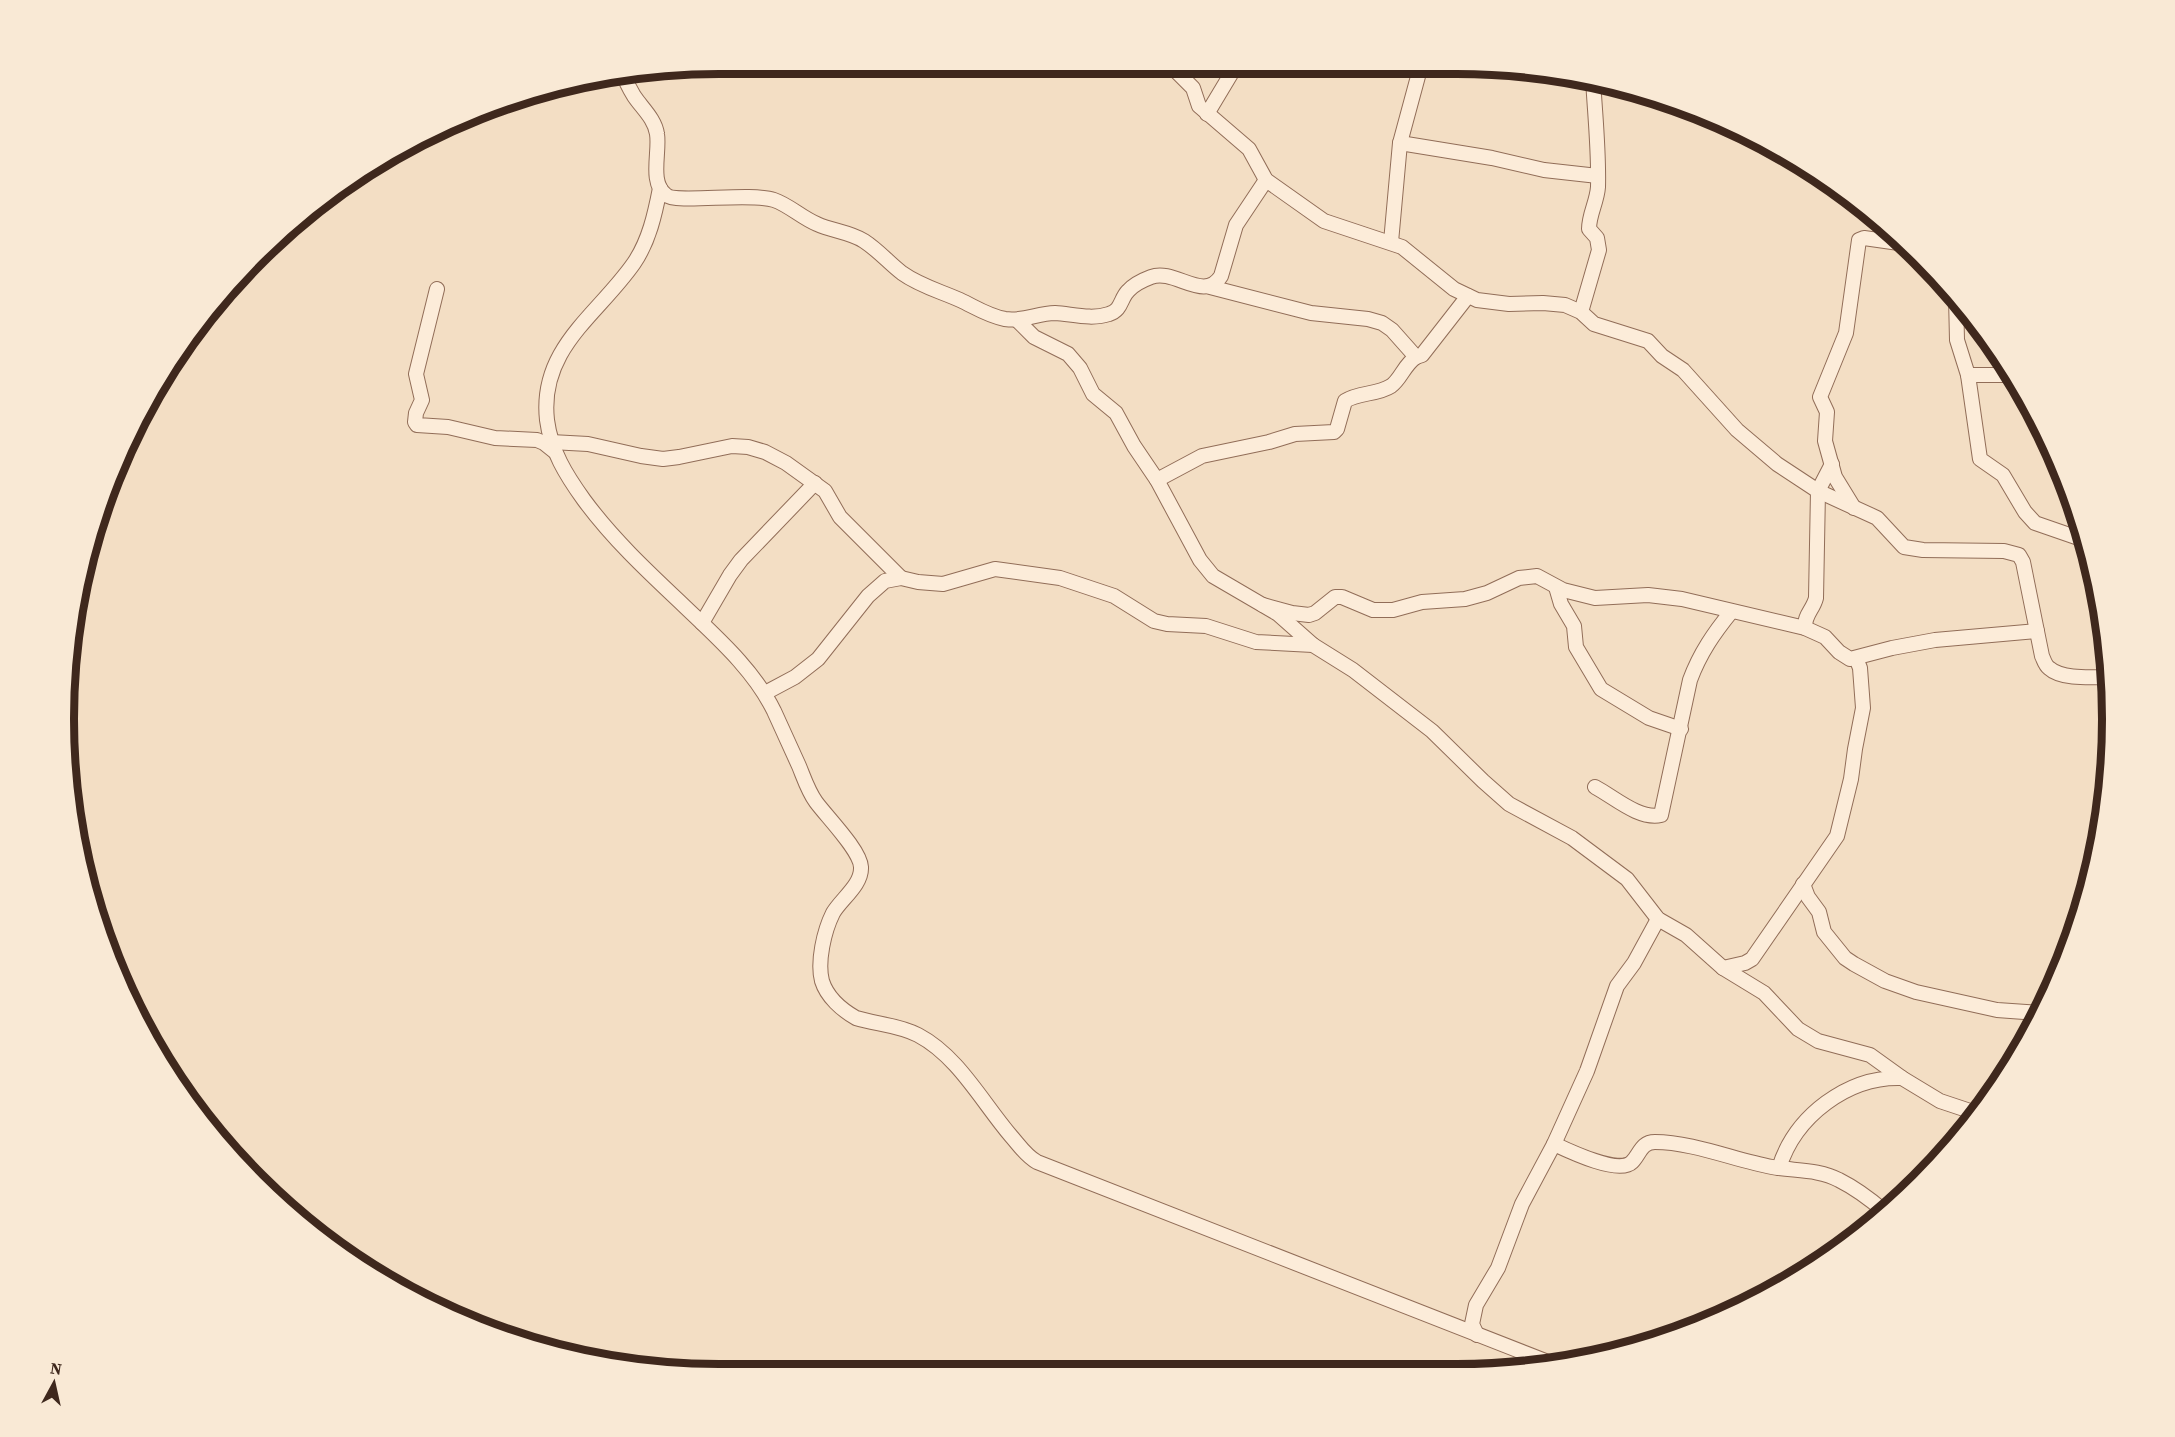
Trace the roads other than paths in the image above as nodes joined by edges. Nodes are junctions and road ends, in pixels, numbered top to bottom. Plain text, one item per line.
1 (1179, 74) edge
2 (1231, 74) edge
3 (1419, 74) edge
4 (626, 80) edge
5 (1593, 89) edge
6 (1207, 114) junction
7 (1400, 143) junction
8 (1598, 176) junction
9 (1266, 180) junction
10 (660, 188) junction
11 (1391, 242) junction
12 (1891, 242) edge
13 (1210, 287) junction
14 (437, 289) dead end
15 (1468, 296) junction
16 (1581, 312) junction
17 (1957, 312) edge
18 (1017, 320) junction
19 (1416, 357) junction
20 (1968, 375) junction
21 (2002, 375) edge
22 (552, 446) junction
23 (1832, 464) junction
24 (1157, 480) junction
25 (815, 483) junction
26 (1818, 491) junction
27 (1854, 508) junction
28 (2075, 537) edge
29 (901, 578) junction
30 (1556, 587) junction
31 (1263, 605) junction
32 (1731, 612) junction
33 (702, 623) junction
34 (1805, 628) junction
35 (2037, 631) junction
36 (1313, 645) junction
37 (1856, 658) junction
38 (2100, 677) edge
39 (765, 693) junction
40 (1681, 729) junction
41 (1595, 788) dead end
42 (1803, 884) junction
43 (1658, 920) junction
44 (1723, 968) junction
45 (2030, 1013) edge
46 (1902, 1078) junction
47 (1968, 1110) edge
48 (1554, 1144) junction
49 (1779, 1167) junction
50 (1878, 1207) edge
51 (1477, 1335) junction
52 (1538, 1358) edge

1 - 6 street
2 - 6 street
3 - 7 street
4 - 10 street
5 - 8 street
6 - 9 street
7 - 8 street
7 - 11 street
8 - 16 street
9 - 11 street
9 - 13 street
10 - 18 street
10 - 22 street
11 - 15 street
12 - 23 street
13 - 18 street
13 - 19 street
14 - 22 street
15 - 16 street
15 - 19 street
16 - 26 street
17 - 20 street
18 - 24 street
19 - 24 street
20 - 21 street
20 - 28 street
22 - 25 street
22 - 33 street
23 - 26 street
23 - 27 street
24 - 31 street
25 - 29 street
25 - 33 street
26 - 27 street
26 - 34 street
27 - 35 street
29 - 36 street
29 - 39 street
30 - 31 street
30 - 32 street
30 - 40 street
31 - 36 street
32 - 34 street
32 - 40 street
33 - 39 street
34 - 37 street
35 - 37 street
35 - 38 street
36 - 43 street
37 - 42 street
39 - 51 street
40 - 41 street
42 - 44 street
42 - 45 street
43 - 44 street
43 - 48 street
44 - 46 street
46 - 47 street
46 - 49 street
48 - 49 street
48 - 51 street
49 - 50 street
51 - 52 street

